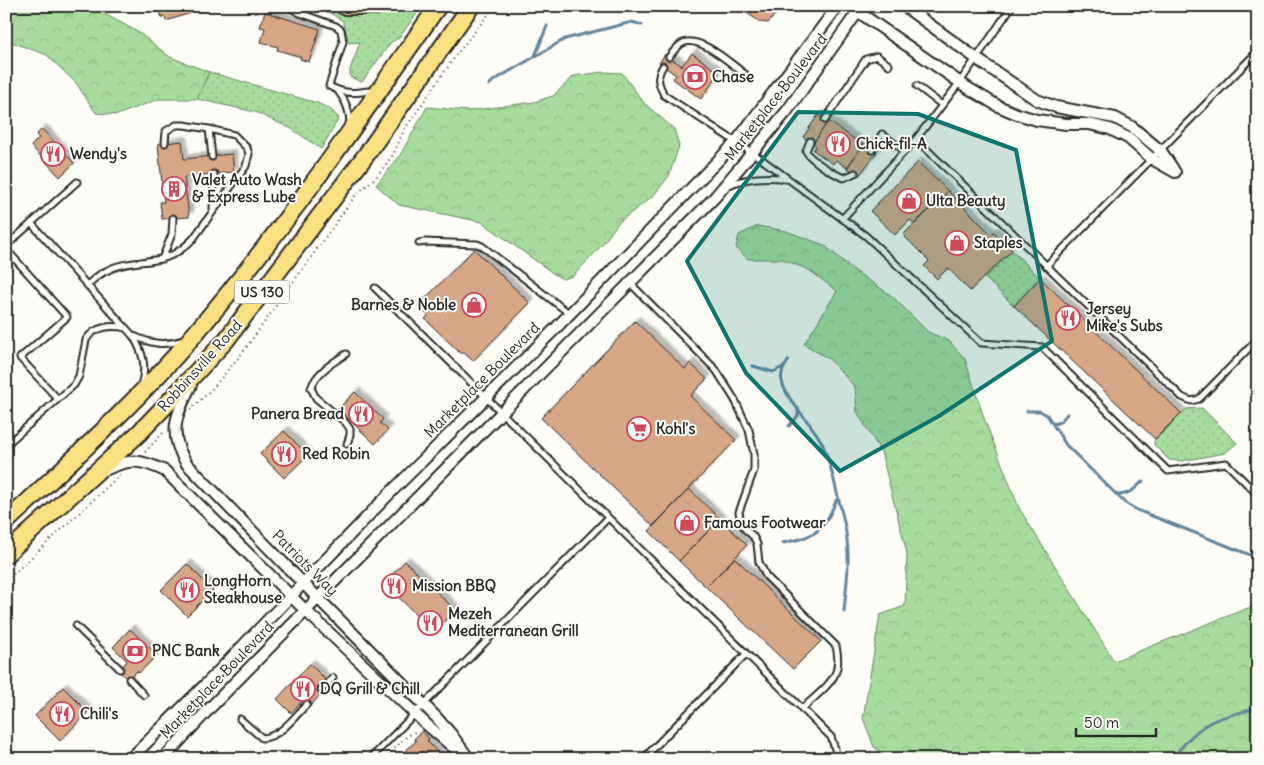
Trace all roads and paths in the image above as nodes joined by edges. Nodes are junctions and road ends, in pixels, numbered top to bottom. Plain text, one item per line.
1 (288, 6) edge
2 (344, 6) edge
3 (378, 6) edge
4 (438, 6) edge
5 (490, 6) edge
6 (838, 6) edge
7 (904, 6) edge
8 (1012, 6) edge
9 (857, 8) edge
10 (471, 9) edge
11 (1258, 51) edge
12 (669, 56) dead end
13 (977, 58) junction
14 (889, 65) dead end
15 (663, 66) dead end
16 (745, 74) dead end
17 (960, 82) junction
18 (917, 86) dead end
19 (380, 89) junction
20 (338, 90) junction
21 (942, 104) junction
22 (825, 120) dead end
23 (209, 129) junction
24 (350, 133) junction
25 (916, 139) junction
26 (736, 142) junction
27 (810, 142) dead end
28 (165, 143) dead end
29 (872, 150) dead end
30 (905, 151) junction
31 (1161, 151) junction
32 (753, 153) junction
33 (212, 156) dead end
34 (1152, 159) junction
35 (855, 173) dead end
36 (214, 174) dead end
37 (787, 179) junction
38 (77, 182) dead end
39 (722, 189) junction
40 (213, 211) junction
41 (173, 218) dead end
42 (842, 220) junction
43 (31, 224) junction
44 (419, 243) dead end
45 (6, 247) edge
46 (162, 259) junction
47 (1046, 266) junction
48 (630, 283) junction
49 (87, 285) junction
50 (375, 288) dead end
51 (570, 314) junction
52 (126, 328) junction
53 (133, 336) junction
54 (193, 336) junction
55 (1258, 339) edge
56 (346, 354) dead end
57 (198, 371) junction
58 (486, 396) junction
59 (57, 398) junction
60 (136, 399) junction
61 (502, 411) junction
62 (185, 414) dead end
63 (168, 428) dead end
64 (347, 444) dead end
65 (6, 445) edge
66 (144, 453) dead end
67 (125, 471) dead end
68 (89, 478) junction
69 (1258, 495) edge
70 (608, 518) junction
71 (6, 522) edge
72 (6, 554) edge
73 (6, 581) edge
74 (303, 582) junction
75 (290, 596) junction
76 (318, 598) junction
77 (306, 611) junction
78 (76, 626) dead end
79 (746, 654) junction
80 (120, 669) dead end
81 (333, 678) dead end
82 (129, 679) dead end
83 (321, 690) dead end
84 (144, 695) dead end
85 (307, 704) dead end
86 (424, 704) junction
87 (802, 709) junction
88 (415, 714) junction
89 (240, 719) dead end
90 (415, 730) dead end
91 (130, 759) edge
92 (162, 759) edge
93 (370, 759) edge
94 (384, 759) edge
95 (468, 759) edge
96 (643, 759) edge
97 (836, 759) edge

1 - 20 lane
2 - 3 highway
4 - 19 highway, Robbinsville Road / US 130
5 - 62 path
6 - 26 street, Marketplace Boulevard
7 - 13 street
8 - 13 lane
9 - 17 street
9 - 32 street, Marketplace Boulevard
10 - 57 highway, Robbinsville Road / US 130
11 - 31 lane
12 - 16 lane
13 - 17 lane
13 - 31 street
14 - 22 lane
15 - 26 lane
17 - 21 lane
17 - 34 street
18 - 21 lane
19 - 20 lane
19 - 24 highway, Robbinsville Road / US 130
20 - 24 lane
21 - 25 lane
23 - 28 lane
23 - 33 lane
23 - 40 lane
24 - 54 highway, Robbinsville Road / US 130
25 - 30 lane
25 - 47 lane
26 - 32 lane
26 - 51 street, Marketplace Boulevard
27 - 35 lane
29 - 30 lane
30 - 42 lane
31 - 34 lane
31 - 34 street
32 - 37 lane
32 - 39 street, Marketplace Boulevard
34 - 47 lane
36 - 40 lane
37 - 39 lane
37 - 42 lane
38 - 43 lane
39 - 48 street, Marketplace Boulevard
40 - 46 lane
41 - 46 lane
42 - 69 lane
43 - 45 lane
43 - 49 lane
44 - 51 lane
45 - 59 lane
46 - 49 lane
47 - 55 lane
48 - 61 street, Marketplace Boulevard
48 - 87 lane
49 - 52 lane
50 - 58 lane
51 - 58 street, Marketplace Boulevard
52 - 53 lane
52 - 59 lane
53 - 54 lane
53 - 60 lane
54 - 60 highway, Robbinsville Road / US 130
56 - 64 lane
57 - 68 highway, Robbinsville Road / US 130
57 - 74 street, Patriots Way
58 - 61 lane
58 - 74 street, Marketplace Boulevard
59 - 65 lane
60 - 71 highway, Robbinsville Road / US 130
61 - 70 lane
61 - 76 street, Marketplace Boulevard
63 - 66 path
67 - 73 path
68 - 72 highway, Robbinsville Road / US 130
68 - 75 street, Patriots Way
70 - 79 lane
70 - 86 lane
74 - 75 street, Marketplace Boulevard
74 - 76 street, Patriots Way
75 - 77 street, Patriots Way
75 - 91 street, Marketplace Boulevard
76 - 77 street, Marketplace Boulevard
76 - 86 street, Patriots Way
77 - 88 street, Patriots Way
77 - 92 street, Marketplace Boulevard
78 - 80 lane
79 - 87 lane
79 - 96 lane
81 - 83 lane
82 - 84 lane
85 - 89 lane
86 - 88 lane
86 - 95 street, Patriots Way
87 - 97 lane
88 - 93 lane
88 - 95 street, Patriots Way
90 - 94 path

